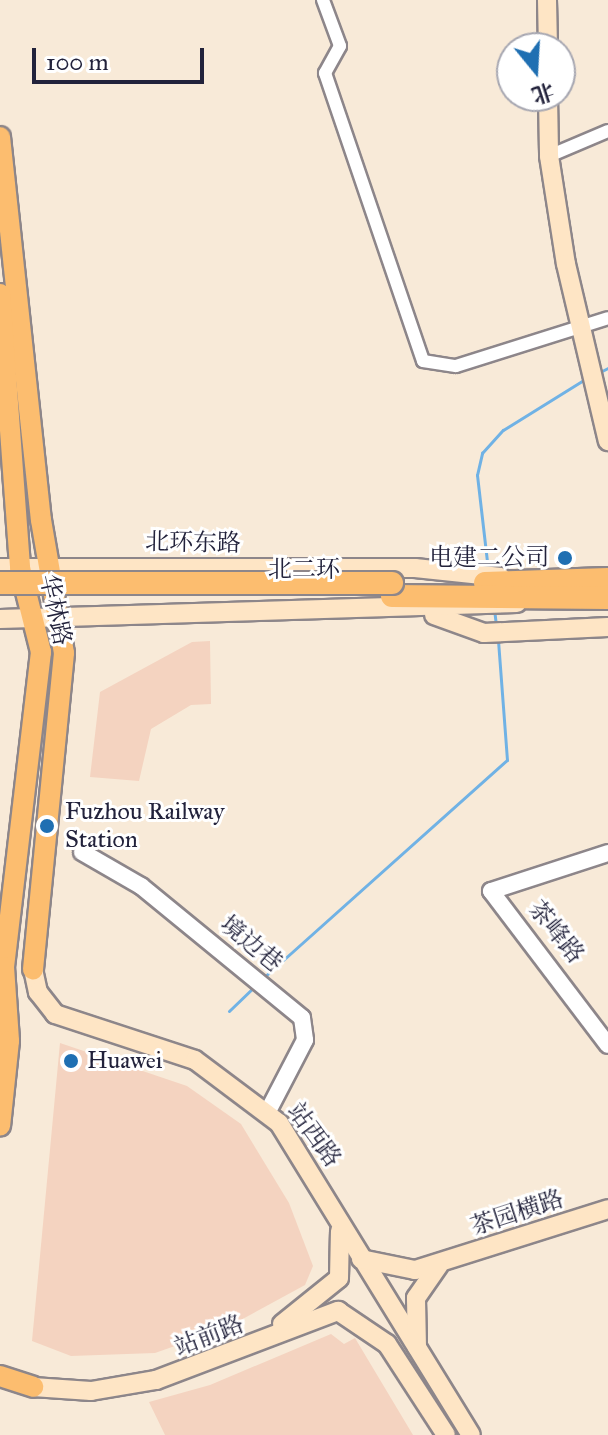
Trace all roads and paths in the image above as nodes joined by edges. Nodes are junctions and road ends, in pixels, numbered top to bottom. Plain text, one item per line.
1 (323, 0) edge
2 (547, 0) edge
3 (548, 32) edge
4 (548, 112) edge
5 (608, 131) edge
6 (0, 137) edge
7 (549, 156) junction
8 (0, 294) edge
9 (608, 318) edge
10 (581, 326) junction
11 (608, 441) edge
12 (48, 567) junction
13 (10, 568) edge
14 (608, 579) edge
15 (0, 583) edge
16 (392, 590) junction
17 (494, 591) junction
18 (529, 591) junction
19 (0, 596) edge
20 (608, 598) edge
21 (421, 611) junction
22 (0, 619) edge
23 (31, 619) junction
24 (57, 619) junction
25 (608, 627) edge
26 (82, 852) dead end
27 (608, 853) edge
28 (33, 969) joint
29 (3, 1000) edge
30 (608, 1045) edge
31 (268, 1111) junction
32 (0, 1126) edge
33 (608, 1209) edge
34 (338, 1215) junction
35 (361, 1259) junction
36 (441, 1263) junction
37 (258, 1343) junction
38 (419, 1358) junction
39 (0, 1376) edge
40 (33, 1387) joint
41 (417, 1395) junction
42 (471, 1434) edge
43 (439, 1435) edge
44 (446, 1435) edge

1 - 10 street
2 - 3 main road
4 - 7 main road
5 - 7 street
6 - 12 main road, 华林路
7 - 10 main road
8 - 13 main road, 华林路
9 - 10 street
10 - 11 main road
12 - 13 main road, 北环东路
12 - 17 main road, 北环东路
12 - 24 main road, 华林路
13 - 23 main road, 华林路
14 - 18 highway, 北二环
15 - 16 highway, 北二环, bridge
16 - 17 highway, 北二环
16 - 19 highway, 北二环
17 - 18 highway, 北二环
17 - 21 main road
18 - 20 highway, 北二环
21 - 24 main road
21 - 25 main road
22 - 23 main road
23 - 24 main road
23 - 29 main road, 华林路
24 - 28 main road, 华林路
26 - 31 street, 境边巷
27 - 30 street, 茶峰路
28 - 31 main road, 站西路
29 - 32 main road, 华林路
31 - 34 main road, 站西路
33 - 36 main road, 茶园横路
34 - 35 main road, 站西路
34 - 37 main road
35 - 36 main road, 茶园横路
35 - 38 main road, 站西路
36 - 38 main road
37 - 40 main road, 站前路
37 - 41 main road, 站前路
38 - 42 main road, 站西路
39 - 40 main road
41 - 43 main road
41 - 44 main road

